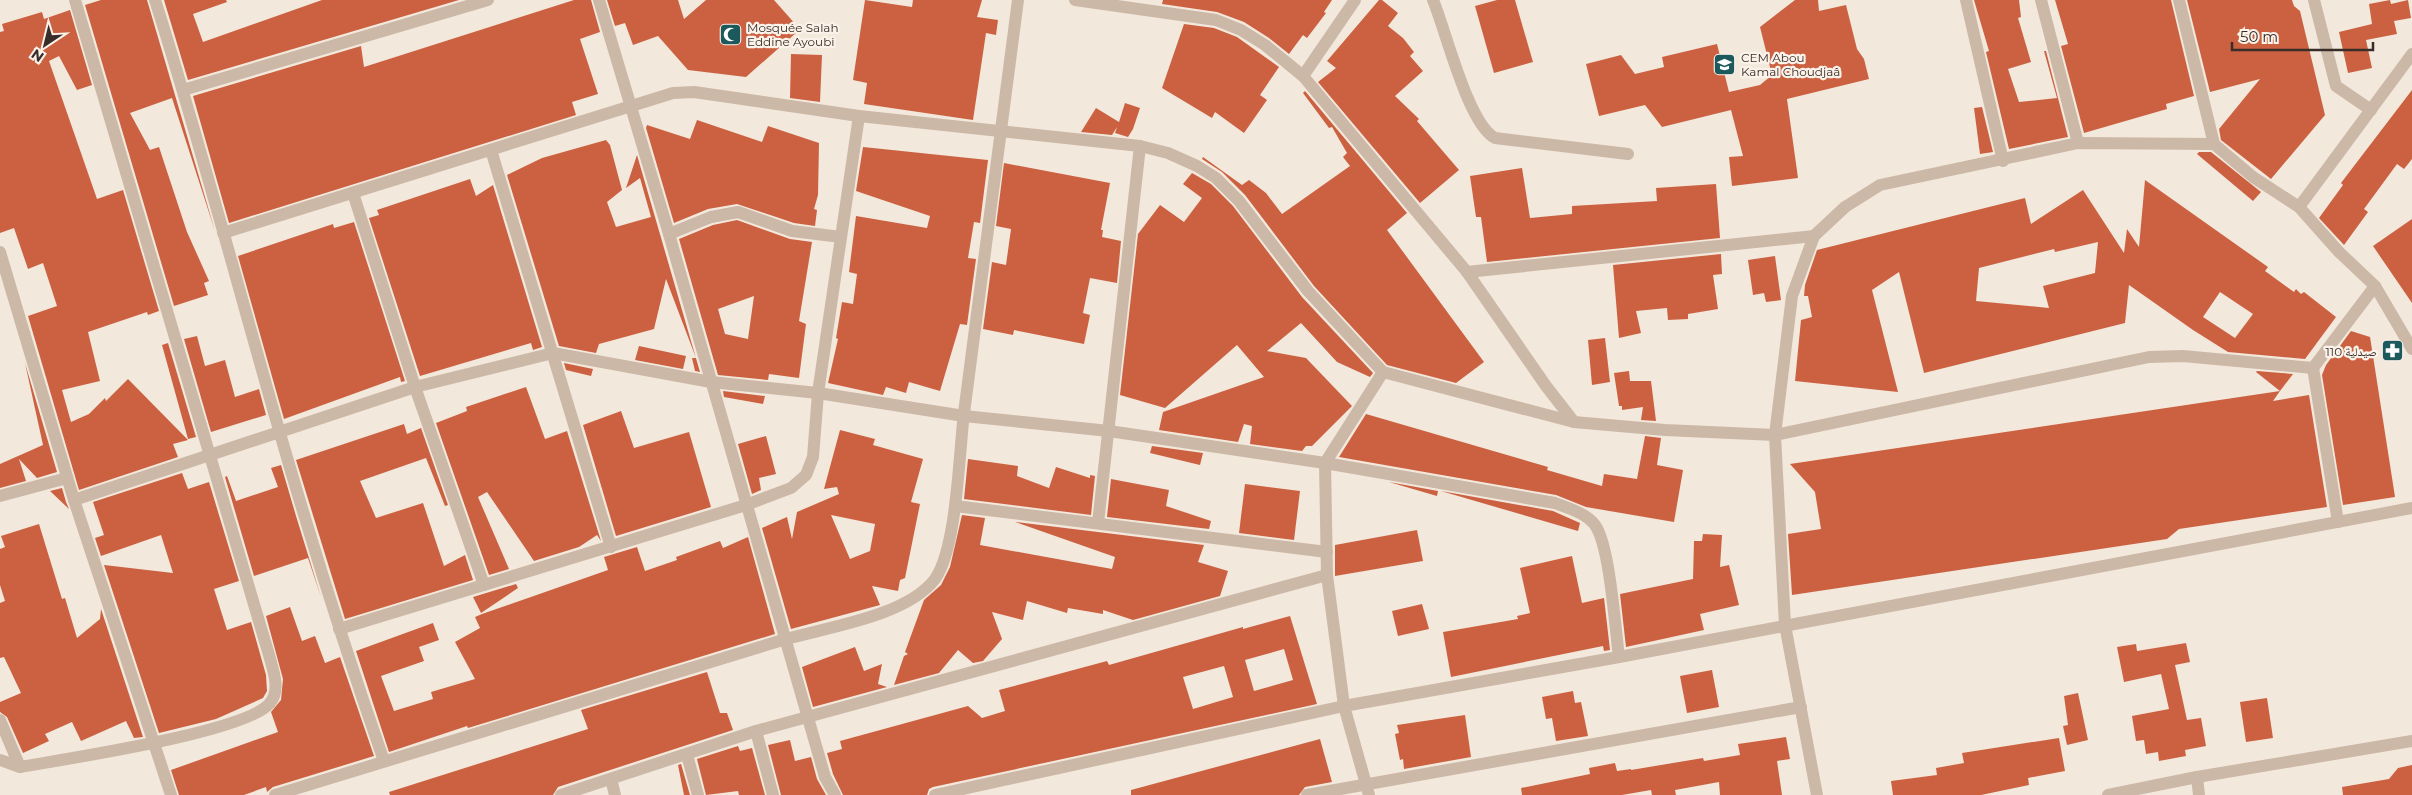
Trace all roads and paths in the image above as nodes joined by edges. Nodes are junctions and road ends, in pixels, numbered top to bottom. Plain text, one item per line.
1 (75, 0) edge
2 (155, 0) edge
3 (488, 0) edge
4 (598, 0) edge
5 (1018, 0) edge
6 (1075, 0) edge
7 (1355, 0) edge
8 (1433, 0) edge
9 (1966, 0) edge
10 (2041, 0) edge
11 (2179, 0) edge
12 (2314, 0) edge
13 (1150, 6) edge
14 (2412, 54) edge
15 (1303, 76) junction
16 (184, 90) junction
17 (630, 106) junction
18 (2371, 110) junction
19 (859, 116) junction
20 (1000, 132) junction
21 (2078, 143) junction
22 (2214, 144) junction
23 (1140, 146) junction
24 (491, 150) junction
25 (1628, 154) dead end
26 (2003, 161) junction
27 (353, 193) junction
28 (2298, 208) junction
29 (223, 233) junction
30 (668, 234) junction
31 (1814, 236) junction
32 (841, 237) junction
33 (0, 252) edge
34 (1467, 272) junction
35 (0, 285) edge
36 (2375, 286) junction
37 (12, 292) junction
38 (2412, 349) edge
39 (553, 353) junction
40 (2313, 368) junction
41 (1383, 372) junction
42 (711, 382) junction
43 (415, 387) junction
44 (818, 393) junction
45 (964, 416) junction
46 (1574, 422) junction
47 (1109, 431) junction
48 (280, 432) junction
49 (1775, 435) junction
50 (209, 454) junction
51 (1325, 463) junction
52 (67, 478) junction
53 (0, 496) edge
54 (74, 500) junction
55 (746, 505) junction
56 (954, 506) junction
57 (2412, 508) edge
58 (2338, 522) junction
59 (1098, 523) junction
60 (611, 546) junction
61 (1327, 552) junction
62 (1328, 576) junction
63 (484, 585) junction
64 (1785, 625) junction
65 (339, 629) junction
66 (786, 639) junction
67 (1619, 658) junction
68 (1344, 706) junction
69 (1801, 707) junction
70 (808, 718) junction
71 (0, 720) edge
72 (756, 731) junction
73 (2412, 741) edge
74 (153, 743) junction
75 (687, 755) junction
76 (0, 760) edge
77 (384, 761) junction
78 (20, 768) junction
79 (2197, 777) junction
80 (612, 779) junction
81 (1368, 790) edge
82 (171, 795) edge
83 (275, 795) edge
84 (561, 795) edge
85 (616, 795) edge
86 (698, 795) edge
87 (773, 795) edge
88 (835, 795) edge
89 (934, 795) edge
90 (1307, 795) edge
91 (1817, 795) edge
92 (2108, 795) edge
93 (2199, 795) edge

1 - 50 street
2 - 16 street
3 - 16 street
4 - 17 street
5 - 20 street
6 - 13 street
7 - 15 street
8 - 25 street
9 - 26 street
10 - 21 street
11 - 22 street
12 - 18 street
13 - 15 street
14 - 18 street
15 - 34 street
16 - 29 street
17 - 19 street
17 - 24 street
17 - 30 street
18 - 28 street
19 - 20 street
19 - 32 street
20 - 23 street
20 - 45 street
21 - 22 street
21 - 26 street
22 - 28 street
23 - 41 street
23 - 47 street
24 - 27 street
24 - 39 street
26 - 31 street
27 - 29 street
27 - 43 street
28 - 36 street
29 - 48 street
30 - 32 street
30 - 42 street
31 - 34 street
31 - 49 street
32 - 44 street
33 - 37 street
34 - 46 street
35 - 37 street
36 - 38 street
36 - 40 street
37 - 52 street
39 - 42 street
39 - 43 street
39 - 60 street
40 - 49 street
40 - 58 street
41 - 46 street
41 - 51 street
42 - 44 street
42 - 55 street
43 - 48 street
43 - 63 street
44 - 45 street
44 - 55 street
45 - 47 street
45 - 56 street
46 - 49 street
47 - 51 street
47 - 59 street
48 - 50 street
48 - 65 street
49 - 64 street
50 - 54 street
50 - 74 street
51 - 61 street
51 - 67 street
52 - 53 street
52 - 54 street
54 - 74 street
55 - 60 street
55 - 66 street
56 - 59 street
56 - 66 street
57 - 58 street
58 - 64 street
59 - 61 street
60 - 63 street
61 - 62 street
62 - 68 street
62 - 70 street
63 - 65 street
64 - 67 street
64 - 69 street
65 - 77 street
66 - 70 street
66 - 77 street
67 - 68 street
68 - 81 street
68 - 89 street
69 - 81 street
69 - 91 street
70 - 72 street
70 - 88 street
71 - 78 street
72 - 75 street
72 - 87 street
73 - 79 street
74 - 78 street
74 - 82 street
75 - 80 street
75 - 86 street
76 - 78 street
77 - 83 street
79 - 92 street
79 - 93 street
80 - 84 street
80 - 85 street
81 - 90 street

